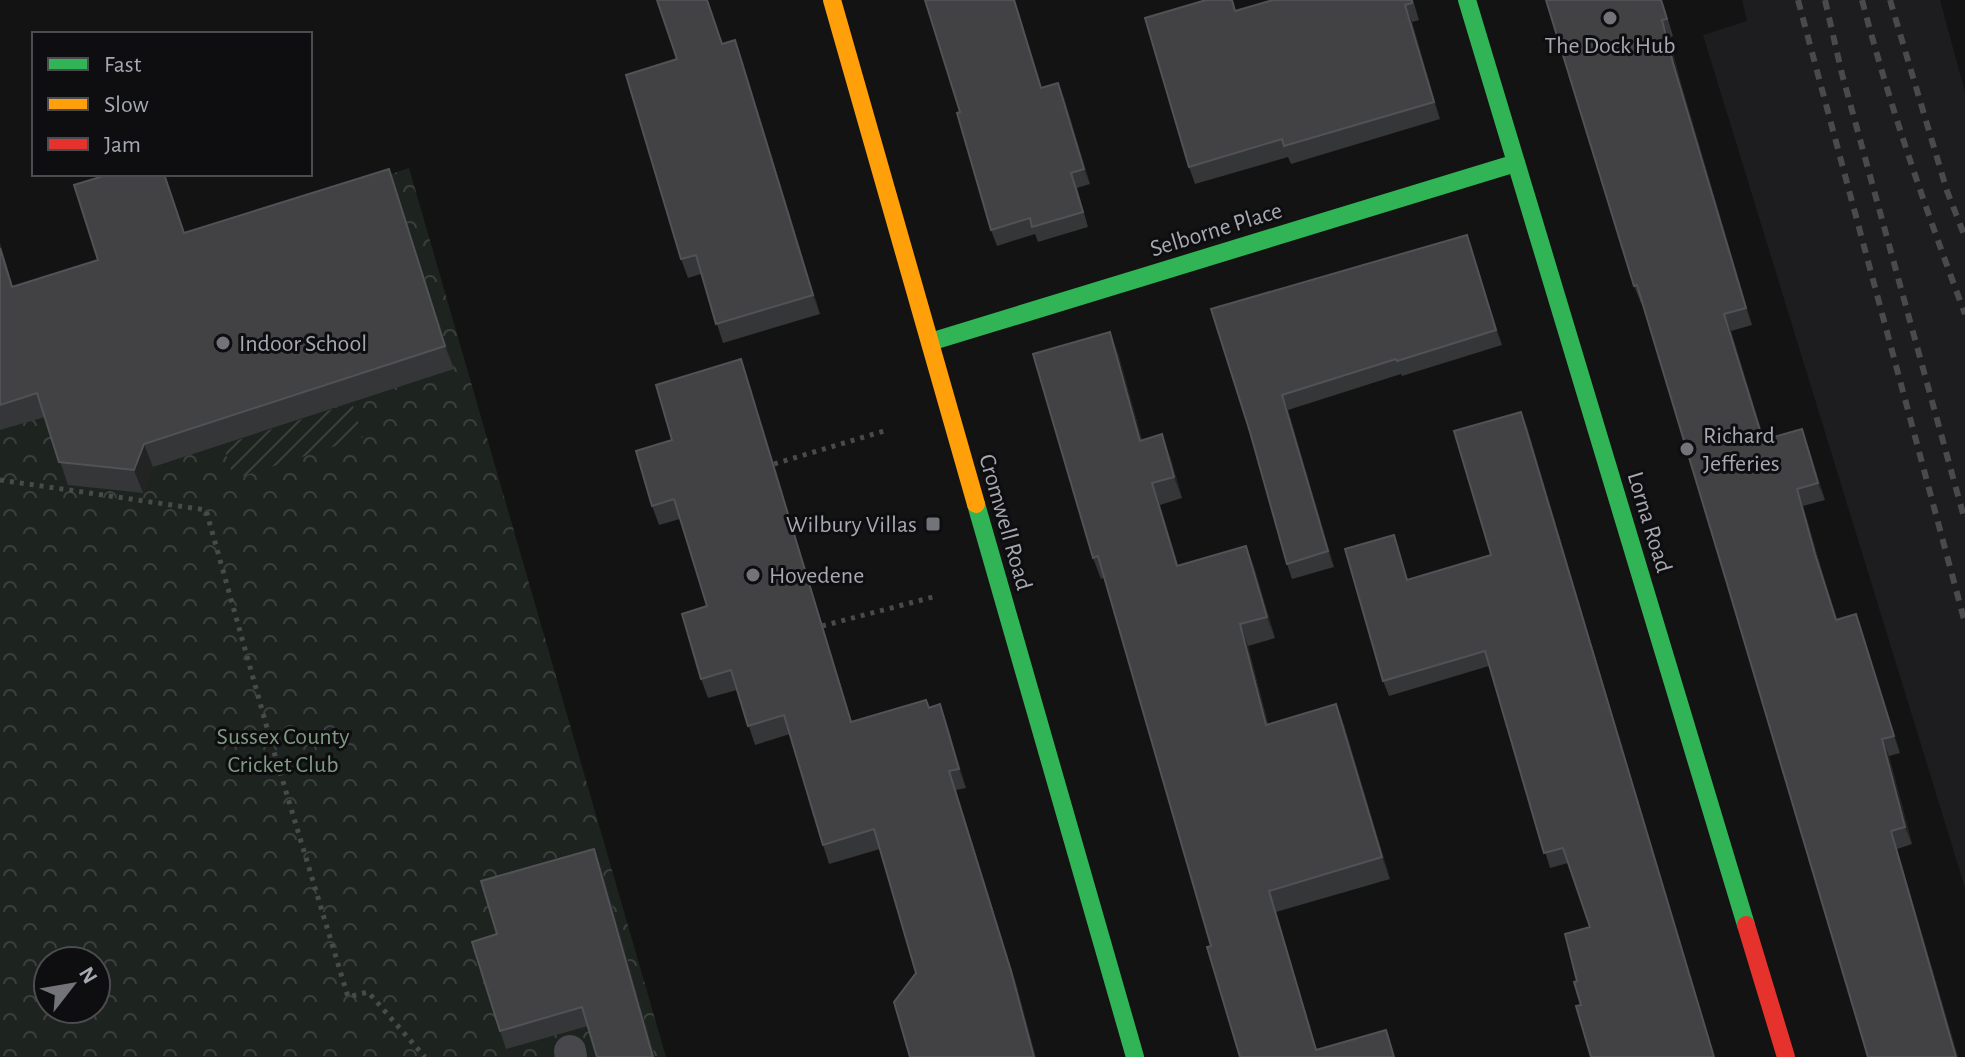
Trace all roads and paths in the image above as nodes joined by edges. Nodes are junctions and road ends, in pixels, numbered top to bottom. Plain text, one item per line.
1 (832, 0) edge
2 (1467, 0) edge
3 (1516, 163) junction
4 (930, 342) junction
5 (884, 431) dead end
6 (774, 464) edge
7 (0, 480) edge
8 (933, 597) dead end
9 (822, 626) edge
10 (425, 1057) edge
11 (1135, 1057) edge
12 (1786, 1057) edge

1 - 4 street, Cromwell Road
2 - 3 street, Lorna Road
3 - 4 street, Selborne Place
3 - 12 street, Lorna Road
4 - 11 street, Cromwell Road
5 - 6 path
7 - 10 path
8 - 9 path

